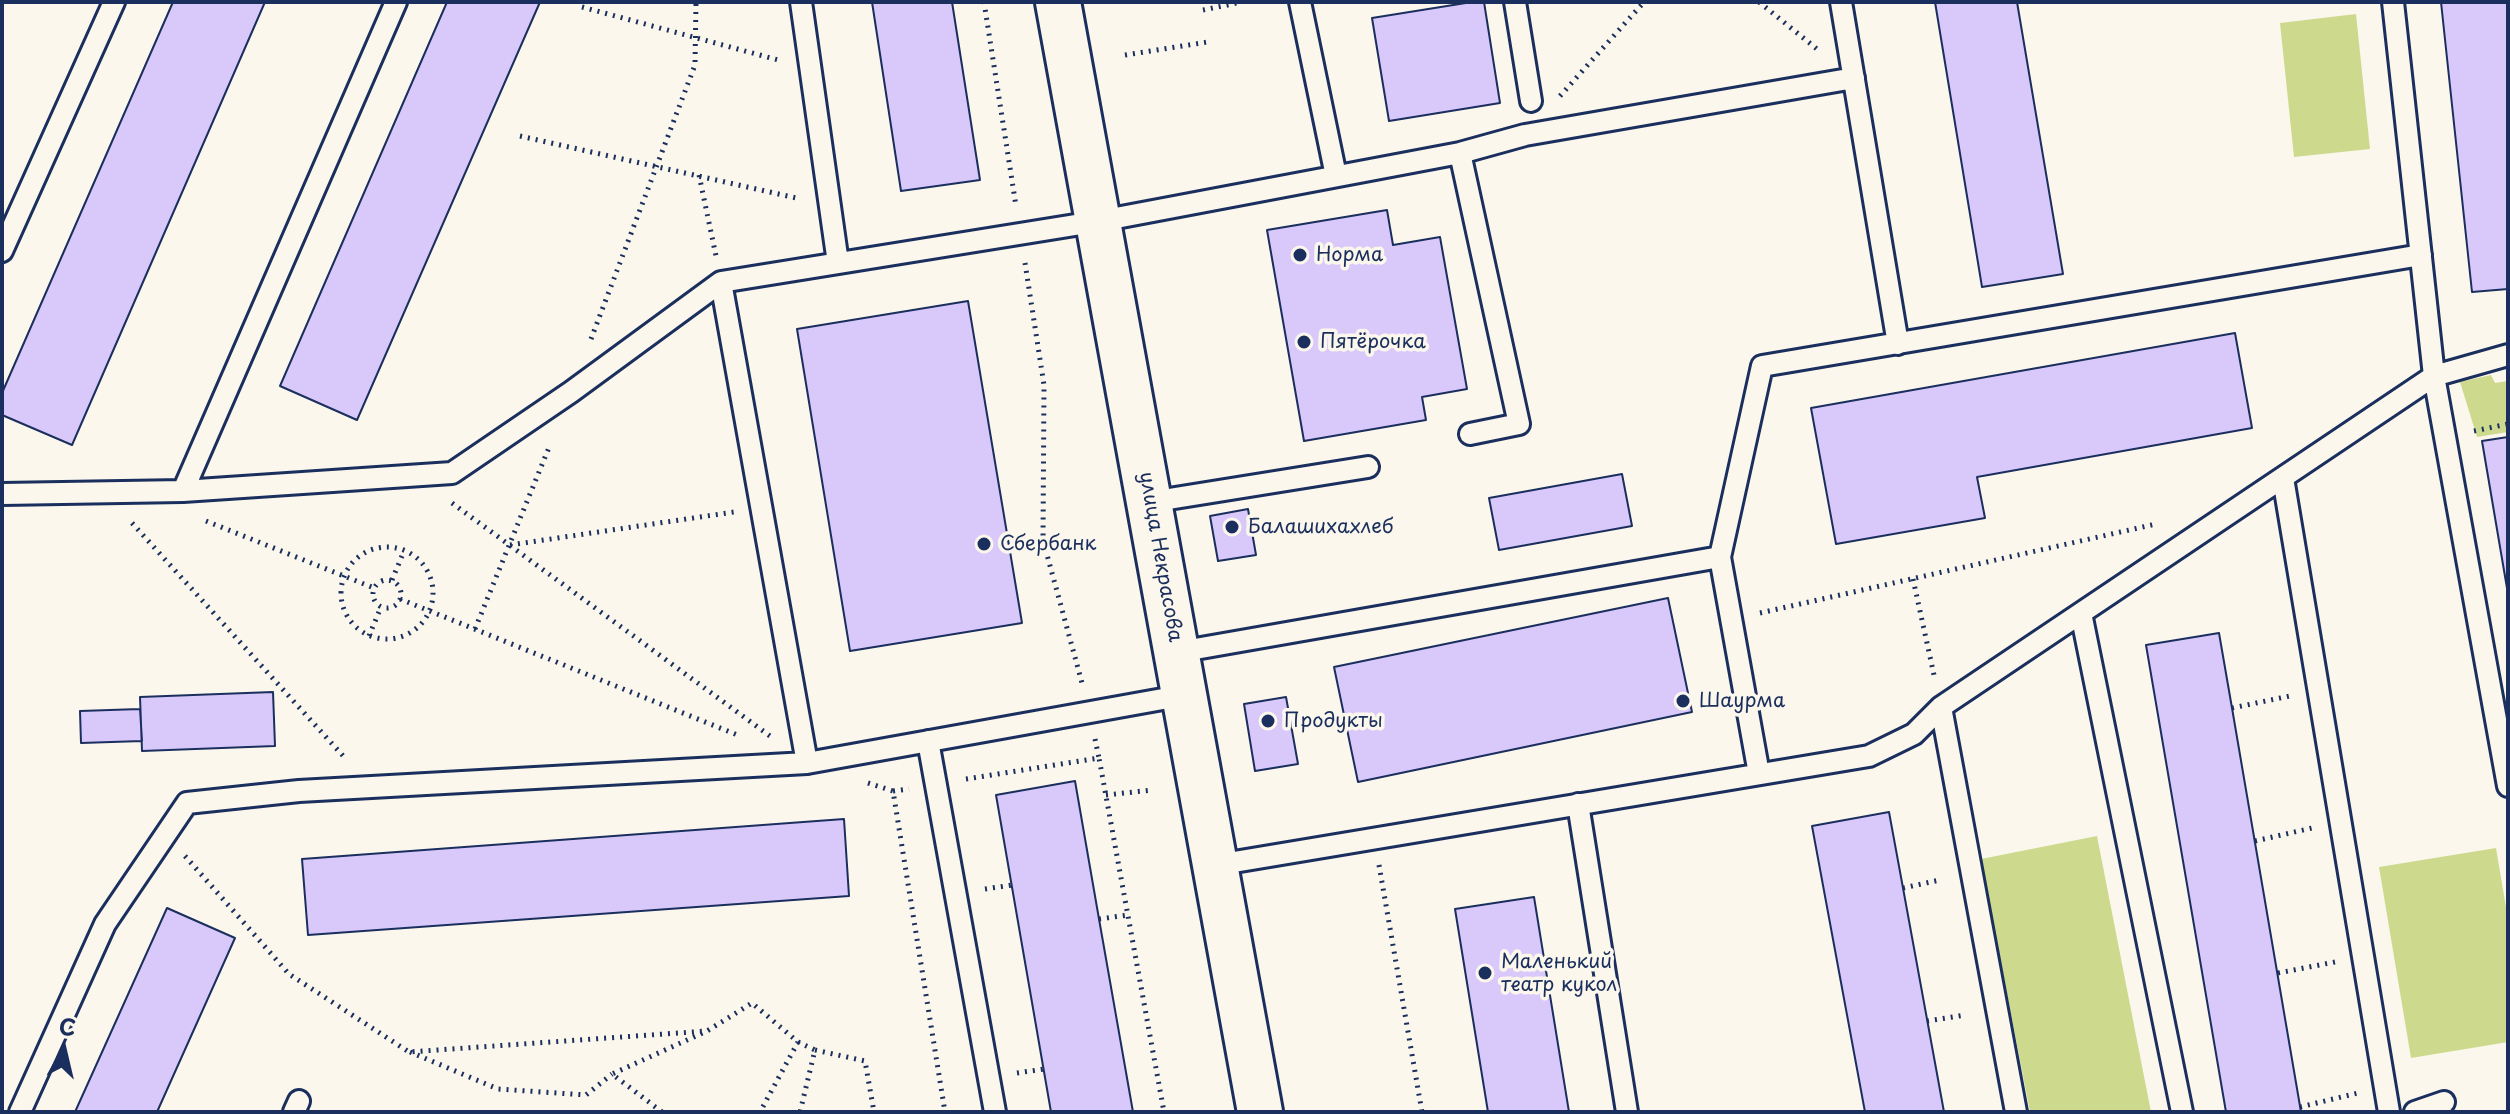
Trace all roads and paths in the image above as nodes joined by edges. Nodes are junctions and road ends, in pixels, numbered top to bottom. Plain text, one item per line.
1 (114, 2) edge
2 (396, 2) edge
3 (696, 2) edge
4 (801, 2) edge
5 (984, 2) edge
6 (1058, 2) edge
7 (1242, 2) edge
8 (1300, 2) edge
9 (1515, 2) edge
10 (1644, 2) edge
11 (1759, 2) edge
12 (1841, 2) edge
13 (2393, 2) edge
14 (582, 7) dead end
15 (1203, 10) dead end
16 (696, 39) junction
17 (1208, 42) dead end
18 (1125, 55) dead end
19 (810, 68) junction
20 (1854, 78) junction
21 (1531, 101) dead end
22 (1525, 135) junction
23 (520, 136) dead end
24 (1460, 153) junction
25 (657, 165) junction
26 (699, 175) junction
27 (1336, 176) junction
28 (830, 206) junction
29 (1100, 221) junction
30 (1020, 233) junction
31 (2, 251) edge
32 (2421, 255) junction
33 (838, 263) junction
34 (721, 282) junction
35 (1898, 344) junction
36 (2508, 355) edge
37 (2434, 376) junction
38 (571, 392) junction
39 (1470, 434) dead end
40 (1368, 467) dead end
41 (2283, 478) junction
42 (183, 491) junction
43 (2, 494) edge
44 (447, 499) dead end
45 (1150, 502) junction
46 (762, 508) junction
47 (123, 513) dead end
48 (202, 519) dead end
49 (2168, 521) dead end
50 (509, 545) junction
51 (404, 551) junction
52 (1720, 557) junction
53 (344, 576) junction
54 (1913, 579) junction
55 (392, 580) junction
56 (374, 588) junction
57 (400, 599) junction
58 (381, 607) junction
59 (430, 611) junction
60 (2081, 613) junction
61 (1731, 620) junction
62 (475, 629) junction
63 (369, 636) junction
64 (1178, 652) junction
65 (2318, 690) junction
66 (1185, 695) junction
67 (1941, 707) junction
68 (2232, 708) dead end
69 (1090, 712) junction
70 (749, 740) dead end
71 (928, 741) junction
72 (1099, 758) junction
73 (807, 763) junction
74 (1759, 774) junction
75 (936, 784) junction
76 (2508, 786) edge
77 (372, 788) junction
78 (1152, 790) dead end
79 (893, 791) junction
80 (1106, 795) junction
81 (1578, 804) junction
82 (2340, 822) junction
83 (166, 834) junction
84 (1374, 839) junction
85 (2255, 841) dead end
86 (1216, 865) junction
87 (1940, 880) dead end
88 (1903, 888) dead end
89 (1128, 915) junction
90 (1099, 919) dead end
91 (2363, 956) junction
92 (2278, 973) dead end
93 (1965, 1015) dead end
94 (1927, 1021) dead end
95 (707, 1031) junction
96 (798, 1042) junction
97 (815, 1050) junction
98 (409, 1052) junction
99 (612, 1074) junction
100 (2385, 1087) junction
101 (2444, 1102) dead end
102 (2300, 1107) dead end
103 (20, 1112) edge
104 (662, 1112) edge
105 (760, 1112) edge
106 (800, 1112) edge
107 (874, 1112) edge
108 (945, 1112) edge
109 (995, 1112) edge
110 (1164, 1112) edge
111 (1260, 1112) edge
112 (1422, 1112) edge
113 (1627, 1112) edge
114 (2016, 1112) edge
115 (2182, 1112) edge
116 (2389, 1112) edge
117 (2415, 1112) edge

1 - 31 lane
2 - 42 lane
3 - 16 path
4 - 19 lane
5 - 30 path
6 - 29 street, улица Некрасова
7 - 15 path
8 - 27 lane
9 - 21 lane
10 - 22 path
11 - 20 path
12 - 20 lane
13 - 32 lane
14 - 16 path
16 - 19 path
16 - 25 path
17 - 18 path
19 - 28 lane
20 - 22 lane
20 - 35 lane
22 - 24 lane
23 - 25 path
24 - 27 lane
24 - 39 lane
25 - 26 path
25 - 38 path
26 - 28 path
26 - 34 path
27 - 29 lane
28 - 33 lane
29 - 30 lane
29 - 45 street, улица Некрасова
30 - 33 lane
30 - 69 path
32 - 35 lane
32 - 37 lane
33 - 34 lane
34 - 38 lane
34 - 46 lane
35 - 52 lane
36 - 37 lane
37 - 41 lane
37 - 76 lane
38 - 42 lane
38 - 50 path
40 - 45 lane
41 - 60 lane
41 - 65 lane
42 - 43 lane
44 - 50 path
45 - 64 street, улица Некрасова
46 - 50 path
46 - 73 lane
47 - 77 path
48 - 53 path
49 - 54 path
50 - 62 path
50 - 73 path
51 - 53 path
51 - 55 path
51 - 59 path
52 - 61 lane
52 - 64 lane
53 - 56 path
53 - 63 path
54 - 61 path
54 - 67 path
55 - 56 path
55 - 57 path
56 - 58 path
57 - 58 path
57 - 59 path
58 - 63 path
59 - 62 path
59 - 63 path
60 - 67 lane
60 - 115 lane
61 - 74 lane
62 - 70 path
64 - 66 street, улица Некрасова
65 - 68 path
65 - 82 lane
66 - 69 lane
66 - 86 street, улица Некрасова
67 - 74 lane
67 - 114 lane
69 - 71 lane
69 - 72 path
71 - 73 lane
71 - 75 lane
72 - 75 path
72 - 80 path
73 - 77 lane
73 - 79 path
74 - 81 lane
75 - 79 path
75 - 109 lane
77 - 83 lane
78 - 80 path
79 - 108 path
80 - 89 path
81 - 84 lane
81 - 113 lane
82 - 85 path
82 - 91 lane
83 - 98 path
83 - 103 lane
84 - 86 lane
84 - 112 path
86 - 111 street, улица Некрасова
87 - 88 path
89 - 90 path
89 - 110 path
91 - 92 path
91 - 100 lane
93 - 94 path
95 - 96 path
95 - 98 path
95 - 99 path
96 - 97 path
96 - 105 path
97 - 106 path
97 - 107 path
98 - 99 path
99 - 104 path
100 - 102 path
100 - 116 lane
101 - 117 lane

